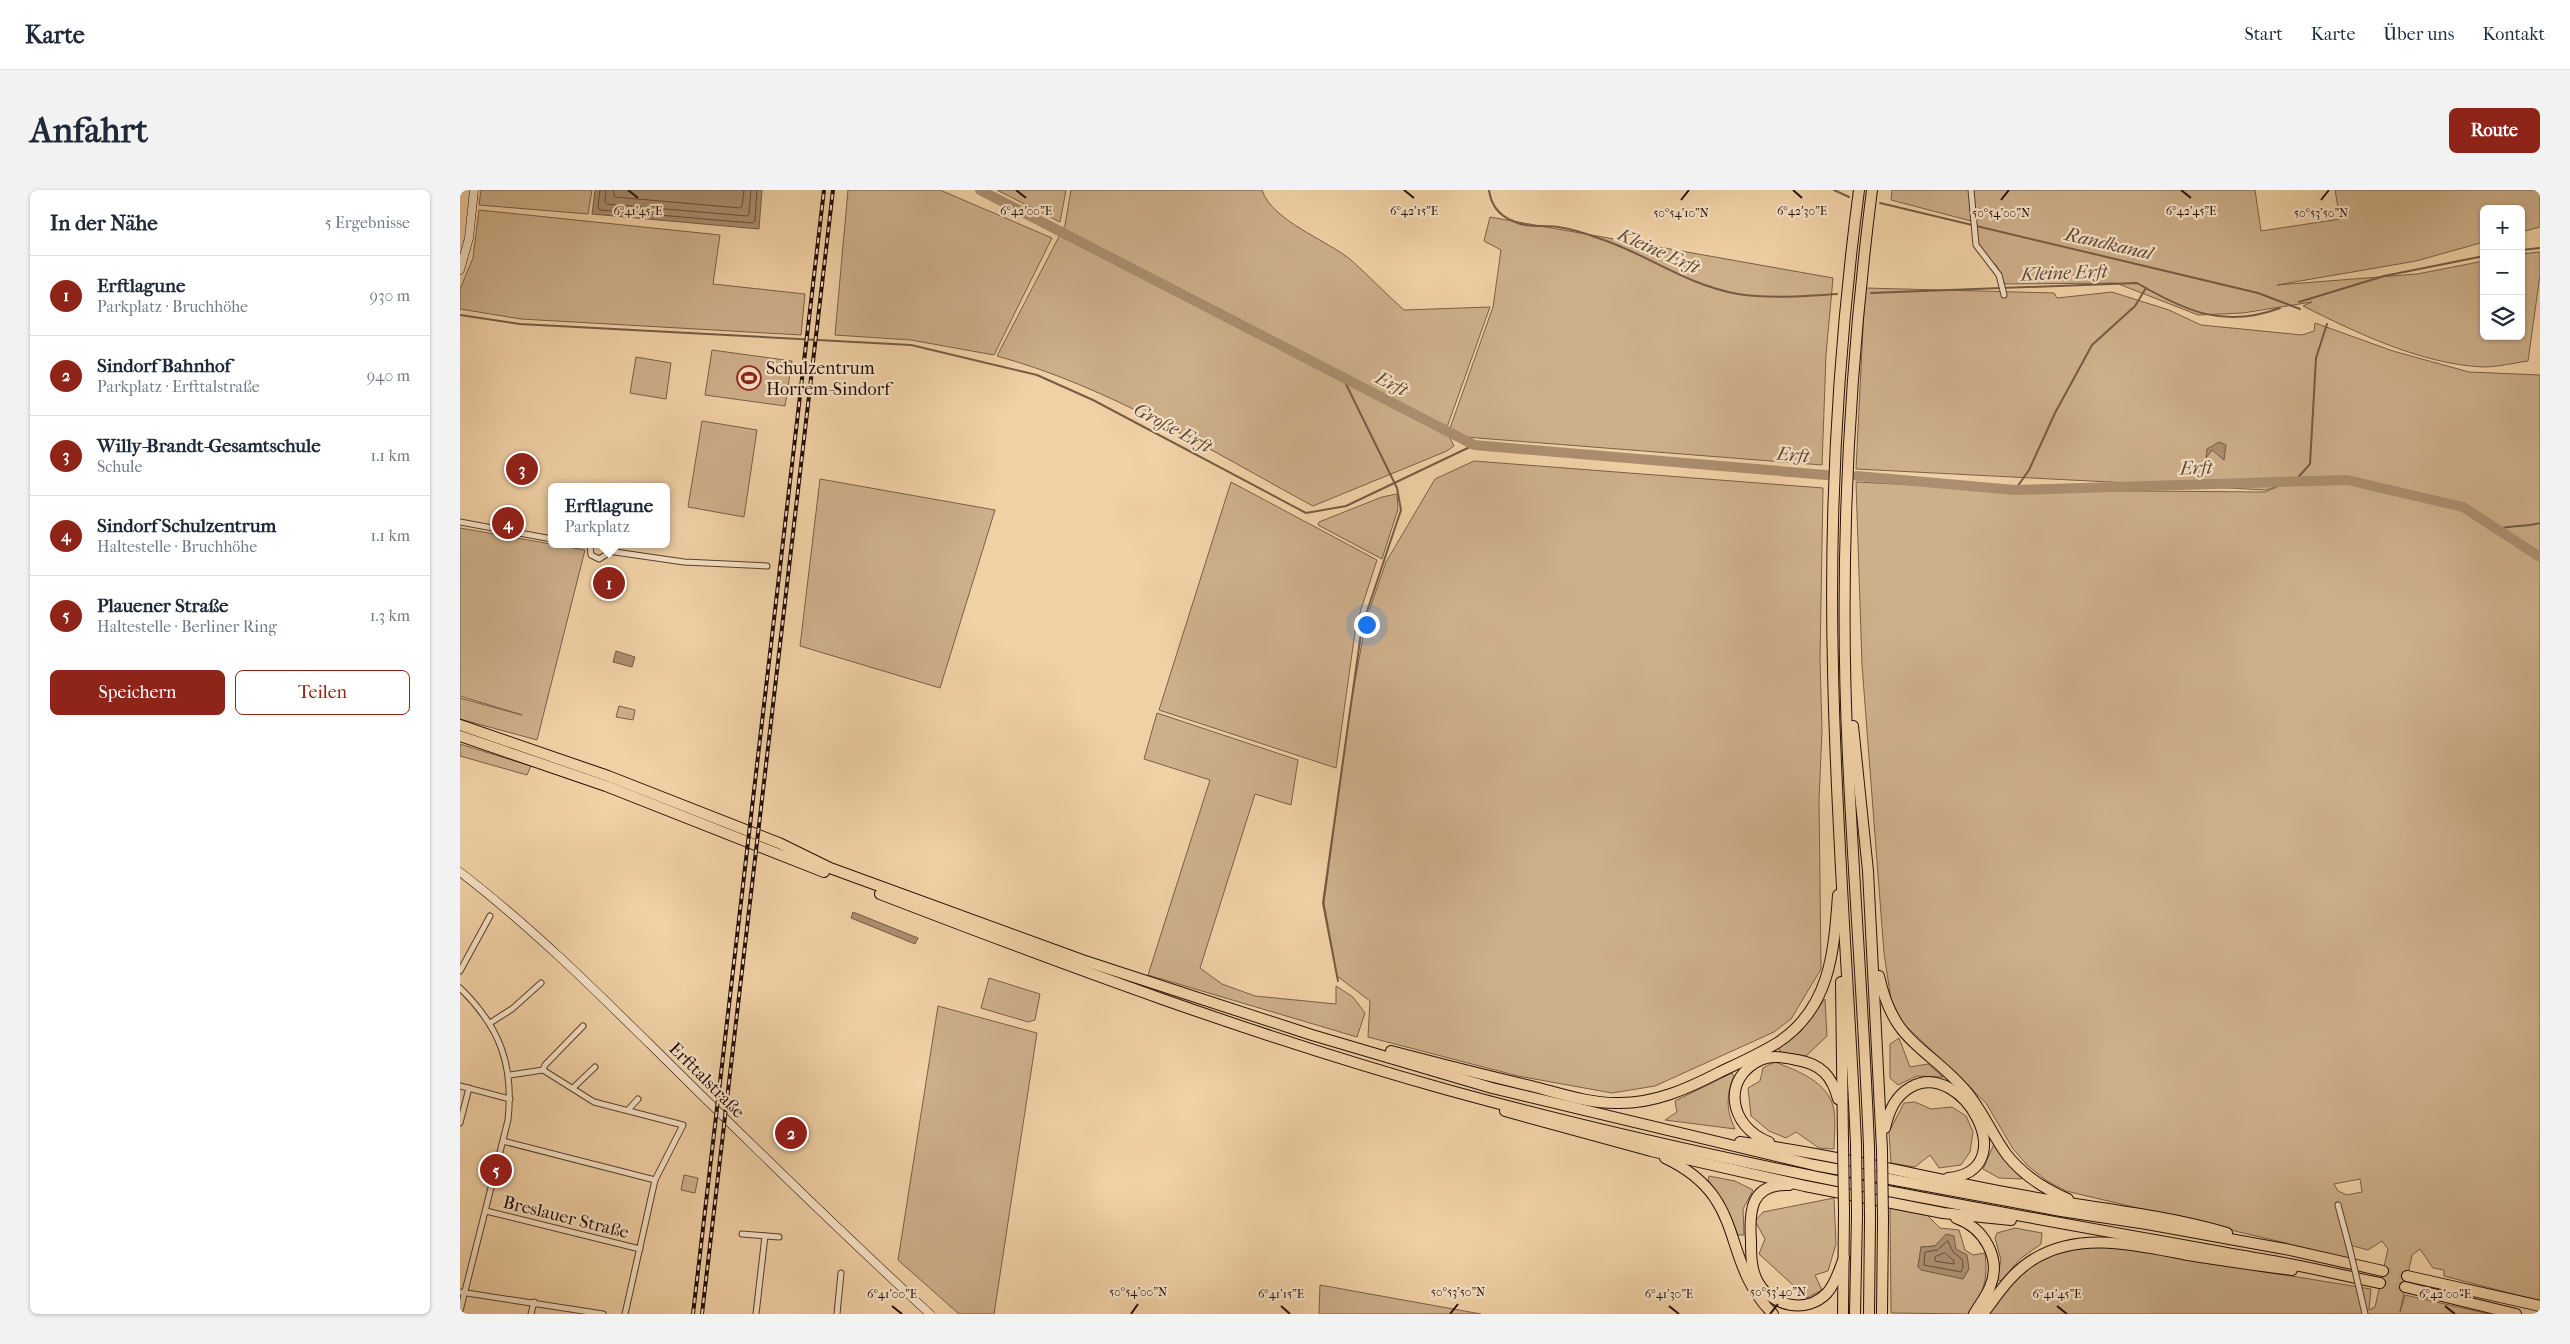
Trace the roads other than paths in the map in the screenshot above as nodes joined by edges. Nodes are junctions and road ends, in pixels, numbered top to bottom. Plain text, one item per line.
1 (474, 190) edge
2 (1859, 190) edge
3 (1872, 190) edge
4 (1971, 190) edge
5 (460, 270) edge
6 (2004, 293) dead end
7 (460, 522) edge
8 (548, 538) edge
9 (589, 548) edge
10 (608, 551) joint
11 (767, 566) dead end
12 (1846, 668) junction
13 (460, 725) edge
14 (460, 736) edge
15 (1841, 862) junction
16 (460, 872) edge
17 (1838, 886) junction
18 (490, 916) dead end
19 (1873, 948) junction
20 (460, 971) edge
21 (541, 983) dead end
22 (460, 988) edge
23 (490, 1023) junction
24 (583, 1026) dead end
25 (1312, 1035) junction
26 (595, 1067) dead end
27 (543, 1070) junction
28 (510, 1075) junction
29 (460, 1086) edge
30 (469, 1088) junction
31 (573, 1088) junction
32 (1448, 1090) junction
33 (510, 1099) junction
34 (638, 1099) dead end
35 (628, 1110) junction
36 (1842, 1111) junction
37 (460, 1123) edge
38 (1682, 1135) junction
39 (503, 1141) junction
40 (1882, 1145) junction
41 (1784, 1148) junction
42 (1650, 1151) junction
43 (1937, 1179) junction
44 (656, 1180) junction
45 (1804, 1186) junction
46 (2081, 1204) junction
47 (2338, 1205) dead end
48 (486, 1211) junction
49 (1943, 1213) junction
50 (2060, 1224) junction
51 (742, 1234) dead end
52 (766, 1236) junction
53 (778, 1237) dead end
54 (640, 1249) junction
55 (2285, 1249) junction
56 (1844, 1258) junction
57 (2383, 1271) tunnel mouth
58 (841, 1273) dead end
59 (2407, 1276) tunnel mouth
60 (2353, 1278) junction
61 (2380, 1283) tunnel mouth
62 (1884, 1287) junction
63 (2405, 1288) tunnel mouth
64 (463, 1292) edge
65 (534, 1302) junction
66 (2540, 1306) edge
67 (460, 1311) edge
68 (587, 1312) edge
69 (531, 1314) edge
70 (603, 1314) edge
71 (625, 1314) edge
72 (756, 1314) edge
73 (837, 1314) edge
74 (930, 1314) edge
75 (1773, 1314) edge
76 (1844, 1314) edge
77 (1855, 1314) edge
78 (1869, 1314) edge
79 (1882, 1314) edge
80 (1891, 1314) edge
81 (1974, 1314) edge
82 (1983, 1314) edge
83 (2365, 1314) edge
84 (2516, 1314) edge

1 - 5 main road
2 - 15 highway
3 - 12 highway
4 - 6 street
7 - 8 street
9 - 10 street
10 - 11 street
12 - 19 highway
12 - 78 highway, bridge
13 - 25 highway
14 - 32 highway
15 - 17 highway
15 - 77 highway, bridge
16 - 74 main road, Erfttalstraße
17 - 25 highway
17 - 36 highway
18 - 20 street
19 - 40 highway
19 - 46 highway
21 - 23 street
22 - 23 street
23 - 28 street
24 - 27 street
25 - 38 highway
26 - 31 street
27 - 28 street
27 - 31 street
28 - 33 street
29 - 30 street
30 - 33 street
30 - 37 street
31 - 35 street
32 - 42 highway
32 - 50 highway
33 - 39 street
34 - 35 street
35 - 44 street
36 - 41 highway
36 - 56 highway, bridge
38 - 41 highway
38 - 55 highway
39 - 44 street
39 - 48 street
40 - 43 highway
40 - 62 highway, bridge
41 - 43 highway
42 - 45 highway
42 - 75 highway
43 - 46 highway
44 - 54 street
45 - 49 highway
45 - 56 highway
46 - 55 highway
47 - 83 street, bridge
48 - 54 street, Breslauer Straße
48 - 64 street
49 - 50 highway
49 - 81 highway
50 - 60 highway
51 - 52 street
52 - 53 street
52 - 72 street
54 - 71 street
55 - 57 highway
56 - 76 highway
58 - 73 street
59 - 66 highway
60 - 61 highway
60 - 82 highway
62 - 79 highway
62 - 80 highway
63 - 84 highway
64 - 65 street
64 - 67 street
65 - 68 street
65 - 69 street
68 - 70 street

